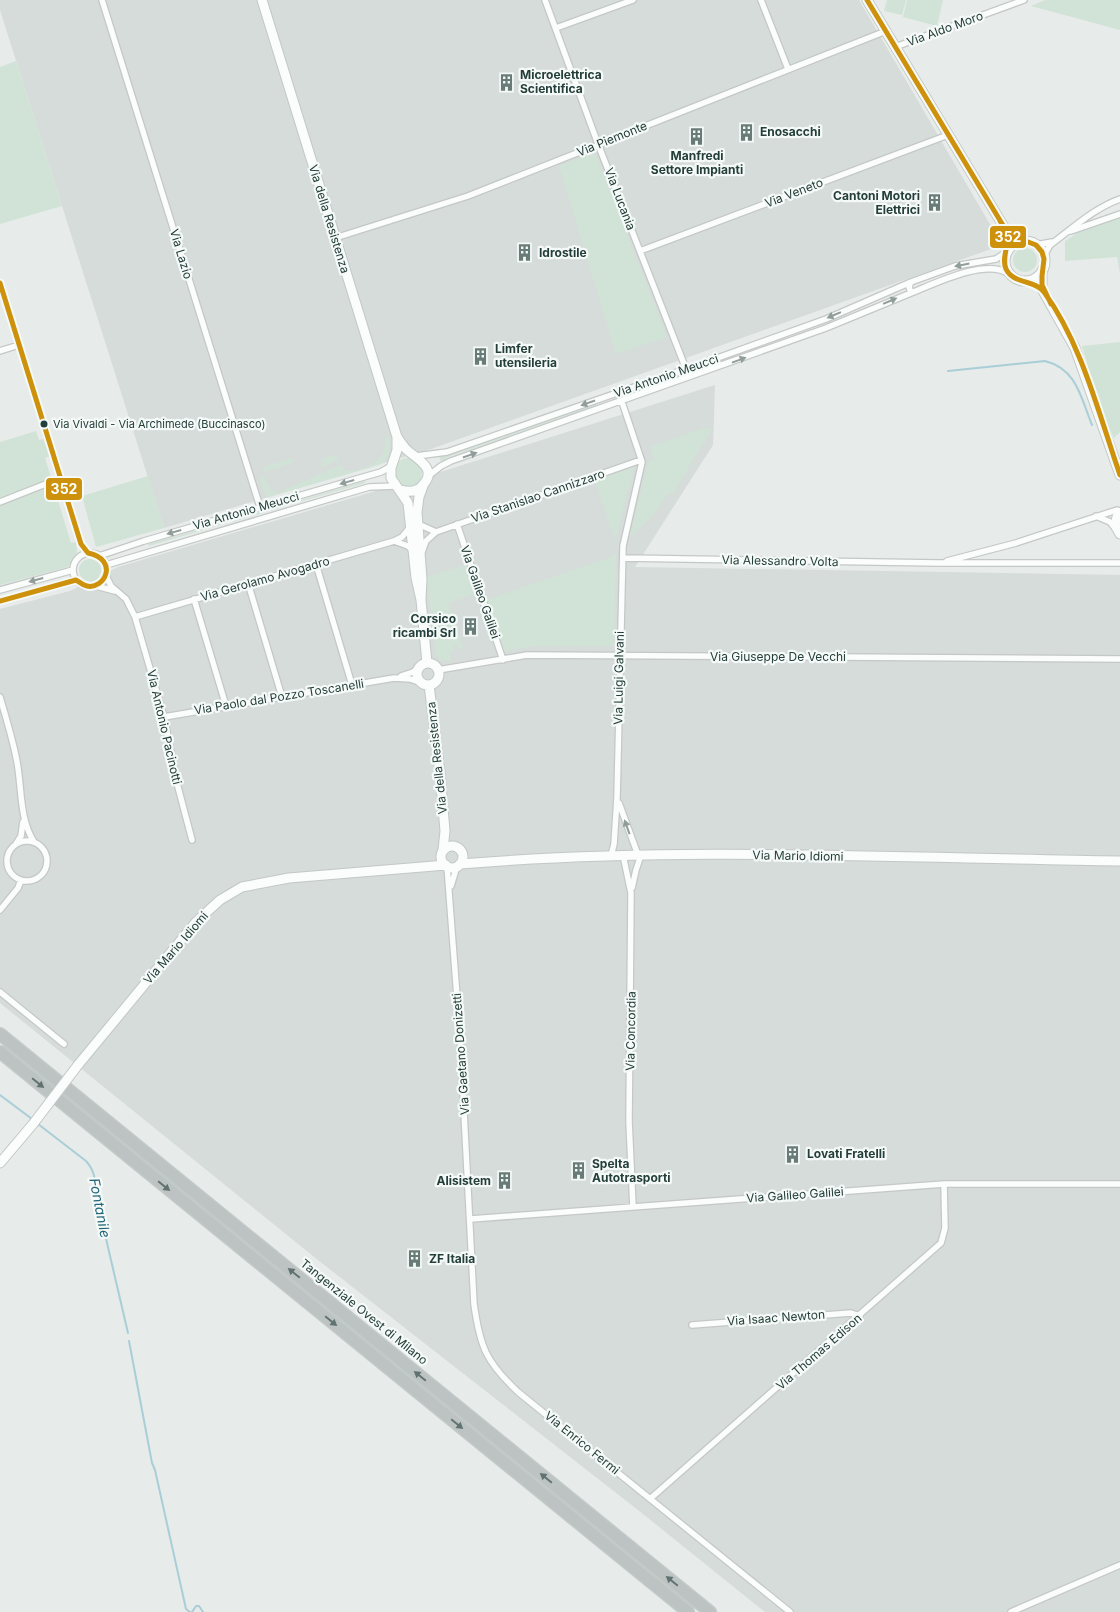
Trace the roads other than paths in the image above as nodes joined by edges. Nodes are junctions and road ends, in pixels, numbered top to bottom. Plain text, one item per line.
1 (102, 0) edge
2 (262, 0) edge
3 (545, 0) edge
4 (632, 0) edge
5 (761, 0) edge
6 (867, 0) edge
7 (1024, 0) edge
8 (556, 28) junction
9 (886, 31) junction
10 (894, 47) junction
11 (788, 69) junction
12 (948, 135) junction
13 (598, 144) junction
14 (1120, 199) edge
15 (1120, 214) edge
16 (1007, 232) junction
17 (1065, 234) junction
18 (335, 238) junction
19 (1025, 242) junction
20 (1054, 242) junction
21 (1036, 245) junction
22 (640, 251) junction
23 (1008, 251) junction
24 (1045, 260) junction
25 (1042, 271) junction
26 (1009, 274) junction
27 (1026, 281) junction
28 (911, 282) junction
29 (0, 283) edge
30 (1042, 289) junction
31 (911, 293) junction
32 (19, 345) junction
33 (0, 351) edge
34 (686, 369) junction
35 (622, 402) junction
36 (397, 437) junction
37 (416, 456) junction
38 (641, 460) junction
39 (393, 465) junction
40 (1120, 475) edge
41 (427, 477) junction
42 (61, 478) junction
43 (422, 486) junction
44 (398, 488) junction
45 (0, 502) edge
46 (260, 507) junction
47 (1120, 512) edge
48 (1096, 516) junction
49 (457, 524) junction
50 (414, 525) junction
51 (436, 532) junction
52 (1118, 532) edge
53 (394, 541) junction
54 (81, 544) junction
55 (413, 551) junction
56 (88, 553) junction
57 (81, 556) junction
58 (99, 556) junction
59 (623, 558) junction
60 (421, 559) junction
61 (1120, 559) edge
62 (938, 563) junction
63 (1107, 563) junction
64 (1120, 563) edge
65 (316, 564) junction
66 (106, 565) junction
67 (73, 570) junction
68 (106, 576) junction
69 (76, 580) junction
70 (248, 583) junction
71 (96, 586) junction
72 (0, 590) edge
73 (116, 591) junction
74 (194, 599) junction
75 (421, 600) junction
76 (0, 602) edge
77 (135, 616) junction
78 (620, 656) junction
79 (1120, 659) edge
80 (503, 660) junction
81 (423, 665) junction
82 (438, 670) junction
83 (394, 678) junction
84 (426, 684) junction
85 (352, 685) junction
86 (0, 697) edge
87 (282, 697) junction
88 (226, 706) junction
89 (164, 717) junction
90 (617, 798) junction
91 (24, 818) junction
92 (444, 831) junction
93 (192, 840) dead end
94 (34, 842) junction
95 (15, 845) junction
96 (455, 846) junction
97 (442, 853) junction
98 (623, 855) junction
99 (640, 855) junction
100 (611, 856) junction
101 (1120, 861) edge
102 (455, 863) junction
103 (428, 866) junction
104 (21, 880) junction
105 (450, 888) junction
106 (631, 893) junction
107 (0, 910) edge
108 (0, 992) edge
109 (0, 1034) edge
110 (64, 1044) dead end
111 (0, 1052) edge
112 (0, 1163) edge
113 (944, 1184) junction
114 (1120, 1184) edge
115 (633, 1207) junction
116 (471, 1219) junction
117 (860, 1316) junction
118 (692, 1325) dead end
119 (650, 1498) junction
120 (1120, 1565) edge
121 (688, 1612) edge
122 (710, 1612) edge
123 (790, 1612) edge
124 (1011, 1612) edge

1 - 46 street, Via Lazio
2 - 18 street, Via della Resistenza
3 - 8 street, Via Lucania
4 - 8 street
5 - 11 street
6 - 9 street
7 - 10 street, Via Aldo Moro
8 - 13 street, Via Lucania
9 - 10 street
9 - 11 street, Via Piemonte
10 - 12 street
11 - 13 street, Via Piemonte
12 - 16 street
12 - 22 street, Via Veneto
13 - 18 street, Via Piemonte
13 - 22 street, Via Lucania
14 - 17 street
15 - 17 street
16 - 19 street
16 - 23 street
17 - 20 street
18 - 36 street, Via della Resistenza
19 - 21 street
19 - 23 street
20 - 21 street
20 - 24 street
21 - 24 street
22 - 34 street, Via Lucania
23 - 26 street
23 -> 28 street, Via Antonio Meucci
24 - 25 street
25 - 27 street
25 - 30 street
26 - 27 street
26 - 31 street, Via Antonio Meucci
27 - 30 street
28 - 31 street
28 -> 34 street, Via Antonio Meucci
29 - 32 street
30 - 40 street
35 -> 31 street, Via Antonio Meucci
32 - 33 street
32 - 42 street
34 -> 37 street, Via Antonio Meucci
35 - 38 street
41 -> 35 street, Via Antonio Meucci
36 - 37 street, Via della Resistenza
36 - 39 street, Via della Resistenza
37 - 39 street
37 - 41 street
38 - 49 street, Via Stanislao Cannizzaro
38 - 59 street, Via Luigi Galvani
39 - 44 street
39 -> 46 street, Via Antonio Meucci
41 - 43 street
42 - 45 street
42 - 54 street
43 - 44 street
43 - 50 street
44 - 50 street
44 - 66 street, Via Antonio Meucci
46 -> 58 street, Via Antonio Meucci
47 - 48 street, Via Alessandro Volta
47 - 52 street
48 - 52 street
48 - 62 street, Via Alessandro Volta
49 - 51 street, Via Stanislao Cannizzaro
49 - 80 street, Via Galileo Galilei
50 - 51 street
50 - 53 street, Via Gerolamo Avogadro
50 - 55 street
50 - 60 street
51 - 60 street
53 - 55 street
53 - 65 street, Via Gerolamo Avogadro
54 - 56 street
54 - 57 street
55 - 75 street
56 - 57 street
56 - 58 street
57 - 67 street
58 - 66 street
59 - 62 street, Via Alessandro Volta
59 - 78 street, Via Luigi Galvani
60 - 75 street
61 - 63 street, Via Alessandro Volta
62 - 63 street, Via Alessandro Volta
63 - 64 street, Via Alessandro Volta
65 - 70 street, Via Gerolamo Avogadro
65 - 85 street
66 - 68 street
67 - 69 street
67 -> 72 street
68 - 71 street
68 - 73 street, Via Antonio Pacinotti
69 - 71 street
69 - 76 street
70 - 74 street, Via Gerolamo Avogadro
70 - 87 street
71 - 73 street
73 - 77 street, Via Antonio Pacinotti
74 - 77 street, Via Gerolamo Avogadro
74 - 88 street
75 - 81 street
77 - 89 street, Via Antonio Pacinotti
78 - 79 street, Via Giuseppe De Vecchi
78 - 80 street, Via Giuseppe De Vecchi
78 - 90 street, Via Luigi Galvani
80 - 82 street, Via Giuseppe De Vecchi
81 - 82 street
81 - 83 street, Via Paolo dal Pozzo Toscanelli
81 - 84 street
82 - 84 street
83 - 84 street, Via Paolo dal Pozzo Toscanelli
83 - 85 street, Via Paolo dal Pozzo Toscanelli
84 - 92 street, Via della Resistenza
85 - 87 street, Via Paolo dal Pozzo Toscanelli
86 - 91 street
87 - 88 street, Via Paolo dal Pozzo Toscanelli
88 - 89 street, Via Paolo dal Pozzo Toscanelli
89 - 93 street, Via Antonio Pacinotti
99 -> 90 street, Via Luigi Galvani
90 - 100 street, Via Luigi Galvani
91 - 94 street
91 - 95 street
92 - 96 street, Via della Resistenza
92 - 97 street, Via della Resistenza
94 - 95 street
94 - 104 street
95 - 104 street
96 - 97 street
96 - 102 street
97 - 102 street
97 - 103 street
98 - 99 street, Via Mario Idiomi
98 - 100 street, Via Mario Idiomi
98 - 106 street, Via Concordia
99 - 101 street, Via Mario Idiomi
99 - 106 street
100 - 102 street, Via Mario Idiomi
102 - 103 street, Via Mario Idiomi
102 - 105 street, Via Gaetano Donizetti
102 - 105 street, Via Gaetano Donizetti
103 - 112 street, Via Mario Idiomi, bridge
104 - 107 street
105 - 116 street, Via Gaetano Donizetti
106 - 115 street, Via Concordia
108 - 110 street
122 -> 109 highway, Tangenziale Ovest di Milano
111 -> 121 highway
113 - 114 street, Via Galileo Galilei
113 - 115 street, Via Galileo Galilei
113 - 117 street, Via Thomas Edison
115 - 116 street, Via Galileo Galilei
116 - 119 street, Via Enrico Fermi
117 - 118 street, Via Isaac Newton
117 - 119 street, Via Thomas Edison
119 - 123 street, Via Enrico Fermi
120 - 124 street

